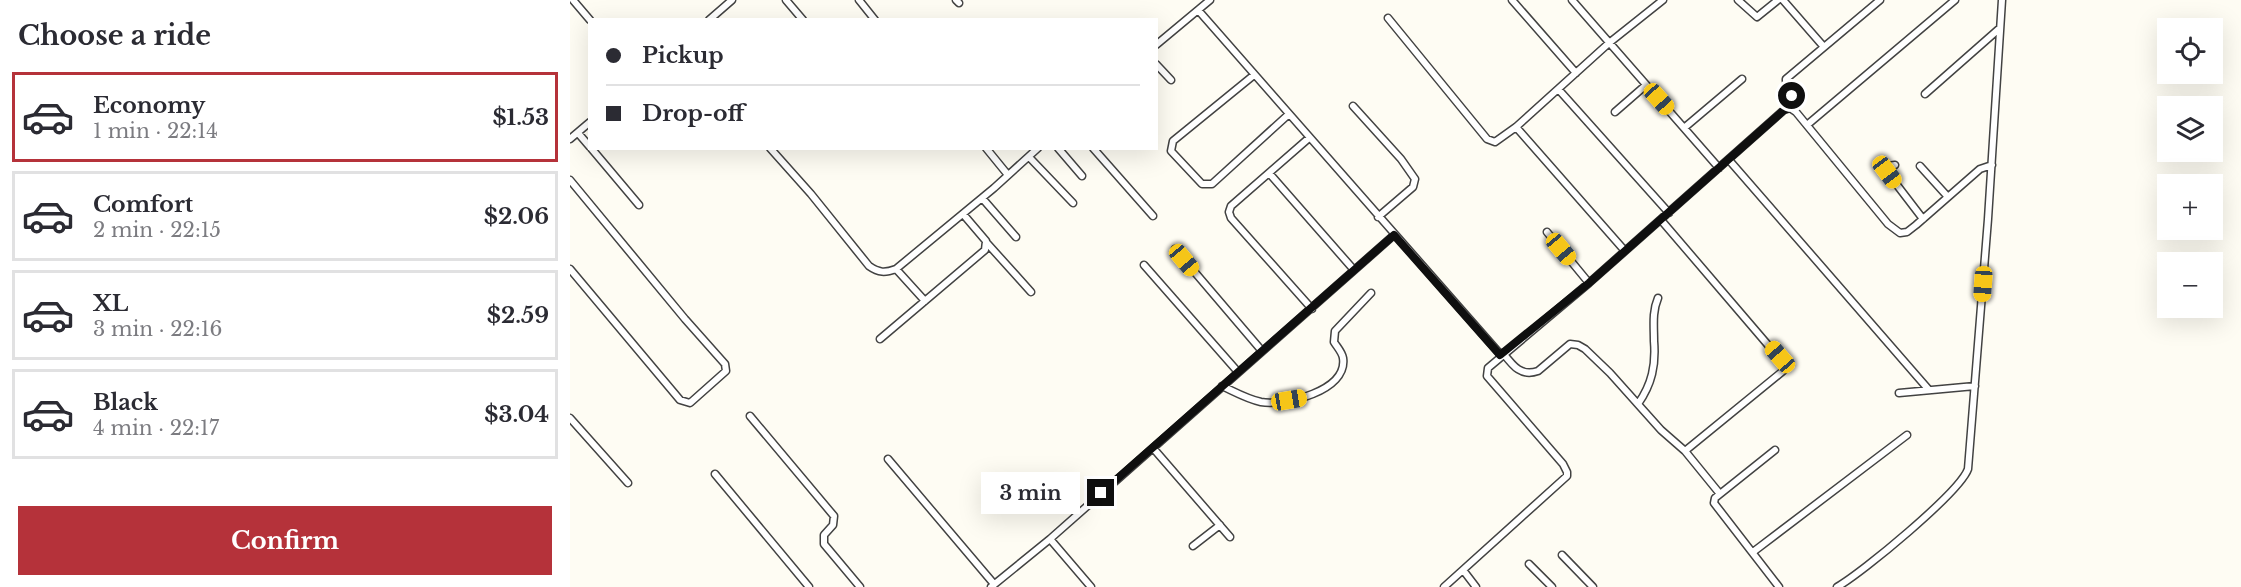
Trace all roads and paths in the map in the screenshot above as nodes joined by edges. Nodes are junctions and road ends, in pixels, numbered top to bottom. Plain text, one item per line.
1 (573, 0) edge
2 (732, 0) edge
3 (786, 0) edge
4 (859, 0) edge
5 (1209, 0) edge
6 (1512, 0) edge
7 (1572, 0) edge
8 (1663, 0) edge
9 (1738, 0) edge
10 (1778, 0) edge
11 (1783, 0) edge
12 (1880, 0) edge
13 (1955, 0) edge
14 (2002, 0) edge
15 (1198, 10) junction
16 (588, 18) edge
17 (711, 18) edge
18 (801, 18) edge
19 (873, 18) edge
20 (1388, 18) dead end
21 (2000, 28) junction
22 (1158, 43) edge
23 (1609, 44) junction
24 (1824, 47) junction
25 (1158, 66) edge
26 (1576, 73) junction
27 (1254, 75) junction
28 (1742, 79) dead end
29 (1171, 80) dead end
30 (1646, 85) junction
31 (1559, 90) junction
32 (1925, 94) dead end
33 (1353, 106) dead end
34 (1791, 108) junction
35 (1615, 112) dead end
36 (1288, 114) junction
37 (588, 124) edge
38 (1806, 125) junction
39 (1516, 127) junction
40 (1684, 128) junction
41 (578, 133) junction
42 (1310, 138) junction
43 (570, 139) edge
44 (588, 146) edge
45 (592, 150) edge
46 (772, 150) edge
47 (988, 150) edge
48 (1036, 150) edge
49 (1060, 150) edge
50 (1095, 150) edge
51 (1029, 157) junction
52 (1729, 160) junction
53 (1895, 165) dead end
54 (1992, 165) junction
55 (1920, 166) dead end
56 (1719, 168) junction
57 (1269, 173) junction
58 (1008, 175) junction
59 (1082, 176) dead end
60 (570, 180) edge
61 (1948, 197) junction
62 (982, 198) junction
63 (1073, 203) dead end
64 (639, 205) dead end
65 (1669, 213) junction
66 (963, 214) junction
67 (1153, 216) dead end
68 (1378, 217) junction
69 (1923, 219) junction
70 (1661, 220) junction
71 (1547, 232) dead end
72 (1394, 235) junction
73 (1016, 237) dead end
74 (986, 241) junction
75 (1175, 249) dead end
76 (1625, 251) junction
77 (1144, 265) dead end
78 (570, 269) edge
79 (896, 269) junction
80 (1354, 270) junction
81 (1589, 283) junction
82 (1031, 292) dead end
83 (1371, 293) dead end
84 (1658, 298) dead end
85 (925, 301) junction
86 (1312, 309) junction
87 (880, 339) dead end
88 (1262, 351) junction
89 (1502, 354) junction
90 (1238, 372) junction
91 (1222, 386) junction
92 (1975, 386) junction
93 (1929, 390) junction
94 (1899, 393) dead end
95 (1638, 404) junction
96 (750, 416) dead end
97 (570, 418) edge
98 (1907, 435) dead end
99 (1153, 448) junction
100 (1775, 450) dead end
101 (1685, 452) junction
102 (888, 459) dead end
103 (715, 474) dead end
104 (628, 483) dead end
105 (1720, 495) junction
106 (1220, 525) junction
107 (1230, 537) dead end
108 (1050, 539) junction
109 (1193, 546) dead end
110 (1753, 552) junction
111 (1562, 555) dead end
112 (1529, 564) dead end
113 (1463, 570) junction
114 (993, 586) edge
115 (809, 587) edge
116 (860, 587) edge
117 (1091, 587) edge
118 (1443, 587) edge
119 (1476, 587) edge
120 (1552, 587) edge
121 (1593, 587) edge
122 (1779, 587) edge
123 (1837, 587) edge

1 - 16 street
2 - 17 street
3 - 18 street
4 - 19 street
5 - 15 street
6 - 26 street
7 - 23 street
8 - 23 street
9 - 10 street
11 - 24 street
12 - 24 street
13 - 38 street
14 - 21 street
15 - 22 street
15 - 27 street
20 - 39 street
21 - 32 street
21 - 54 street
23 - 26 street
23 - 30 street
24 - 34 street
25 - 29 street
26 - 31 street
27 - 36 street
27 - 36 street
28 - 40 street
30 - 35 street
30 - 40 street
31 - 39 street
31 - 65 street
33 - 68 street
34 - 38 street
34 - 52 street
36 - 42 street
37 - 41 street
38 - 69 street
39 - 76 street
40 - 56 street
41 - 43 street
41 - 44 street
42 - 57 street
42 - 68 street
45 - 64 street
46 - 79 street
47 - 58 street
48 - 51 street
49 - 59 street
50 - 67 street
51 - 58 street
51 - 63 street
52 - 56 street
52 - 93 street
53 - 69 street
54 - 61 street
54 - 92 street
55 - 61 street
56 - 65 street
57 - 80 street
57 - 86 street
58 - 62 street
60 - 78 street
61 - 69 street
62 - 66 street
62 - 73 street
65 - 70 street
66 - 74 street
66 - 79 street
68 - 72 street
70 - 76 street
70 - 101 street
71 - 81 street
72 - 80 street
72 - 89 street
74 - 82 street
74 - 85 street
75 - 88 street
76 - 81 street
77 - 90 street
79 - 85 street
80 - 86 street
81 - 89 street
83 - 91 street
84 - 95 street
85 - 87 street
86 - 88 street
88 - 90 street
89 - 95 street
89 - 113 street
90 - 91 street
91 - 99 street
92 - 93 street
92 - 123 street
93 - 94 street
95 - 101 street
96 - 116 street
97 - 104 street
98 - 110 street
99 - 106 street
99 - 108 street
100 - 105 street
101 - 105 street
102 - 114 street
103 - 115 street
105 - 110 street
106 - 107 street
106 - 109 street
108 - 114 street
108 - 117 street
110 - 122 street
111 - 121 street
112 - 120 street
113 - 118 street
113 - 119 street

